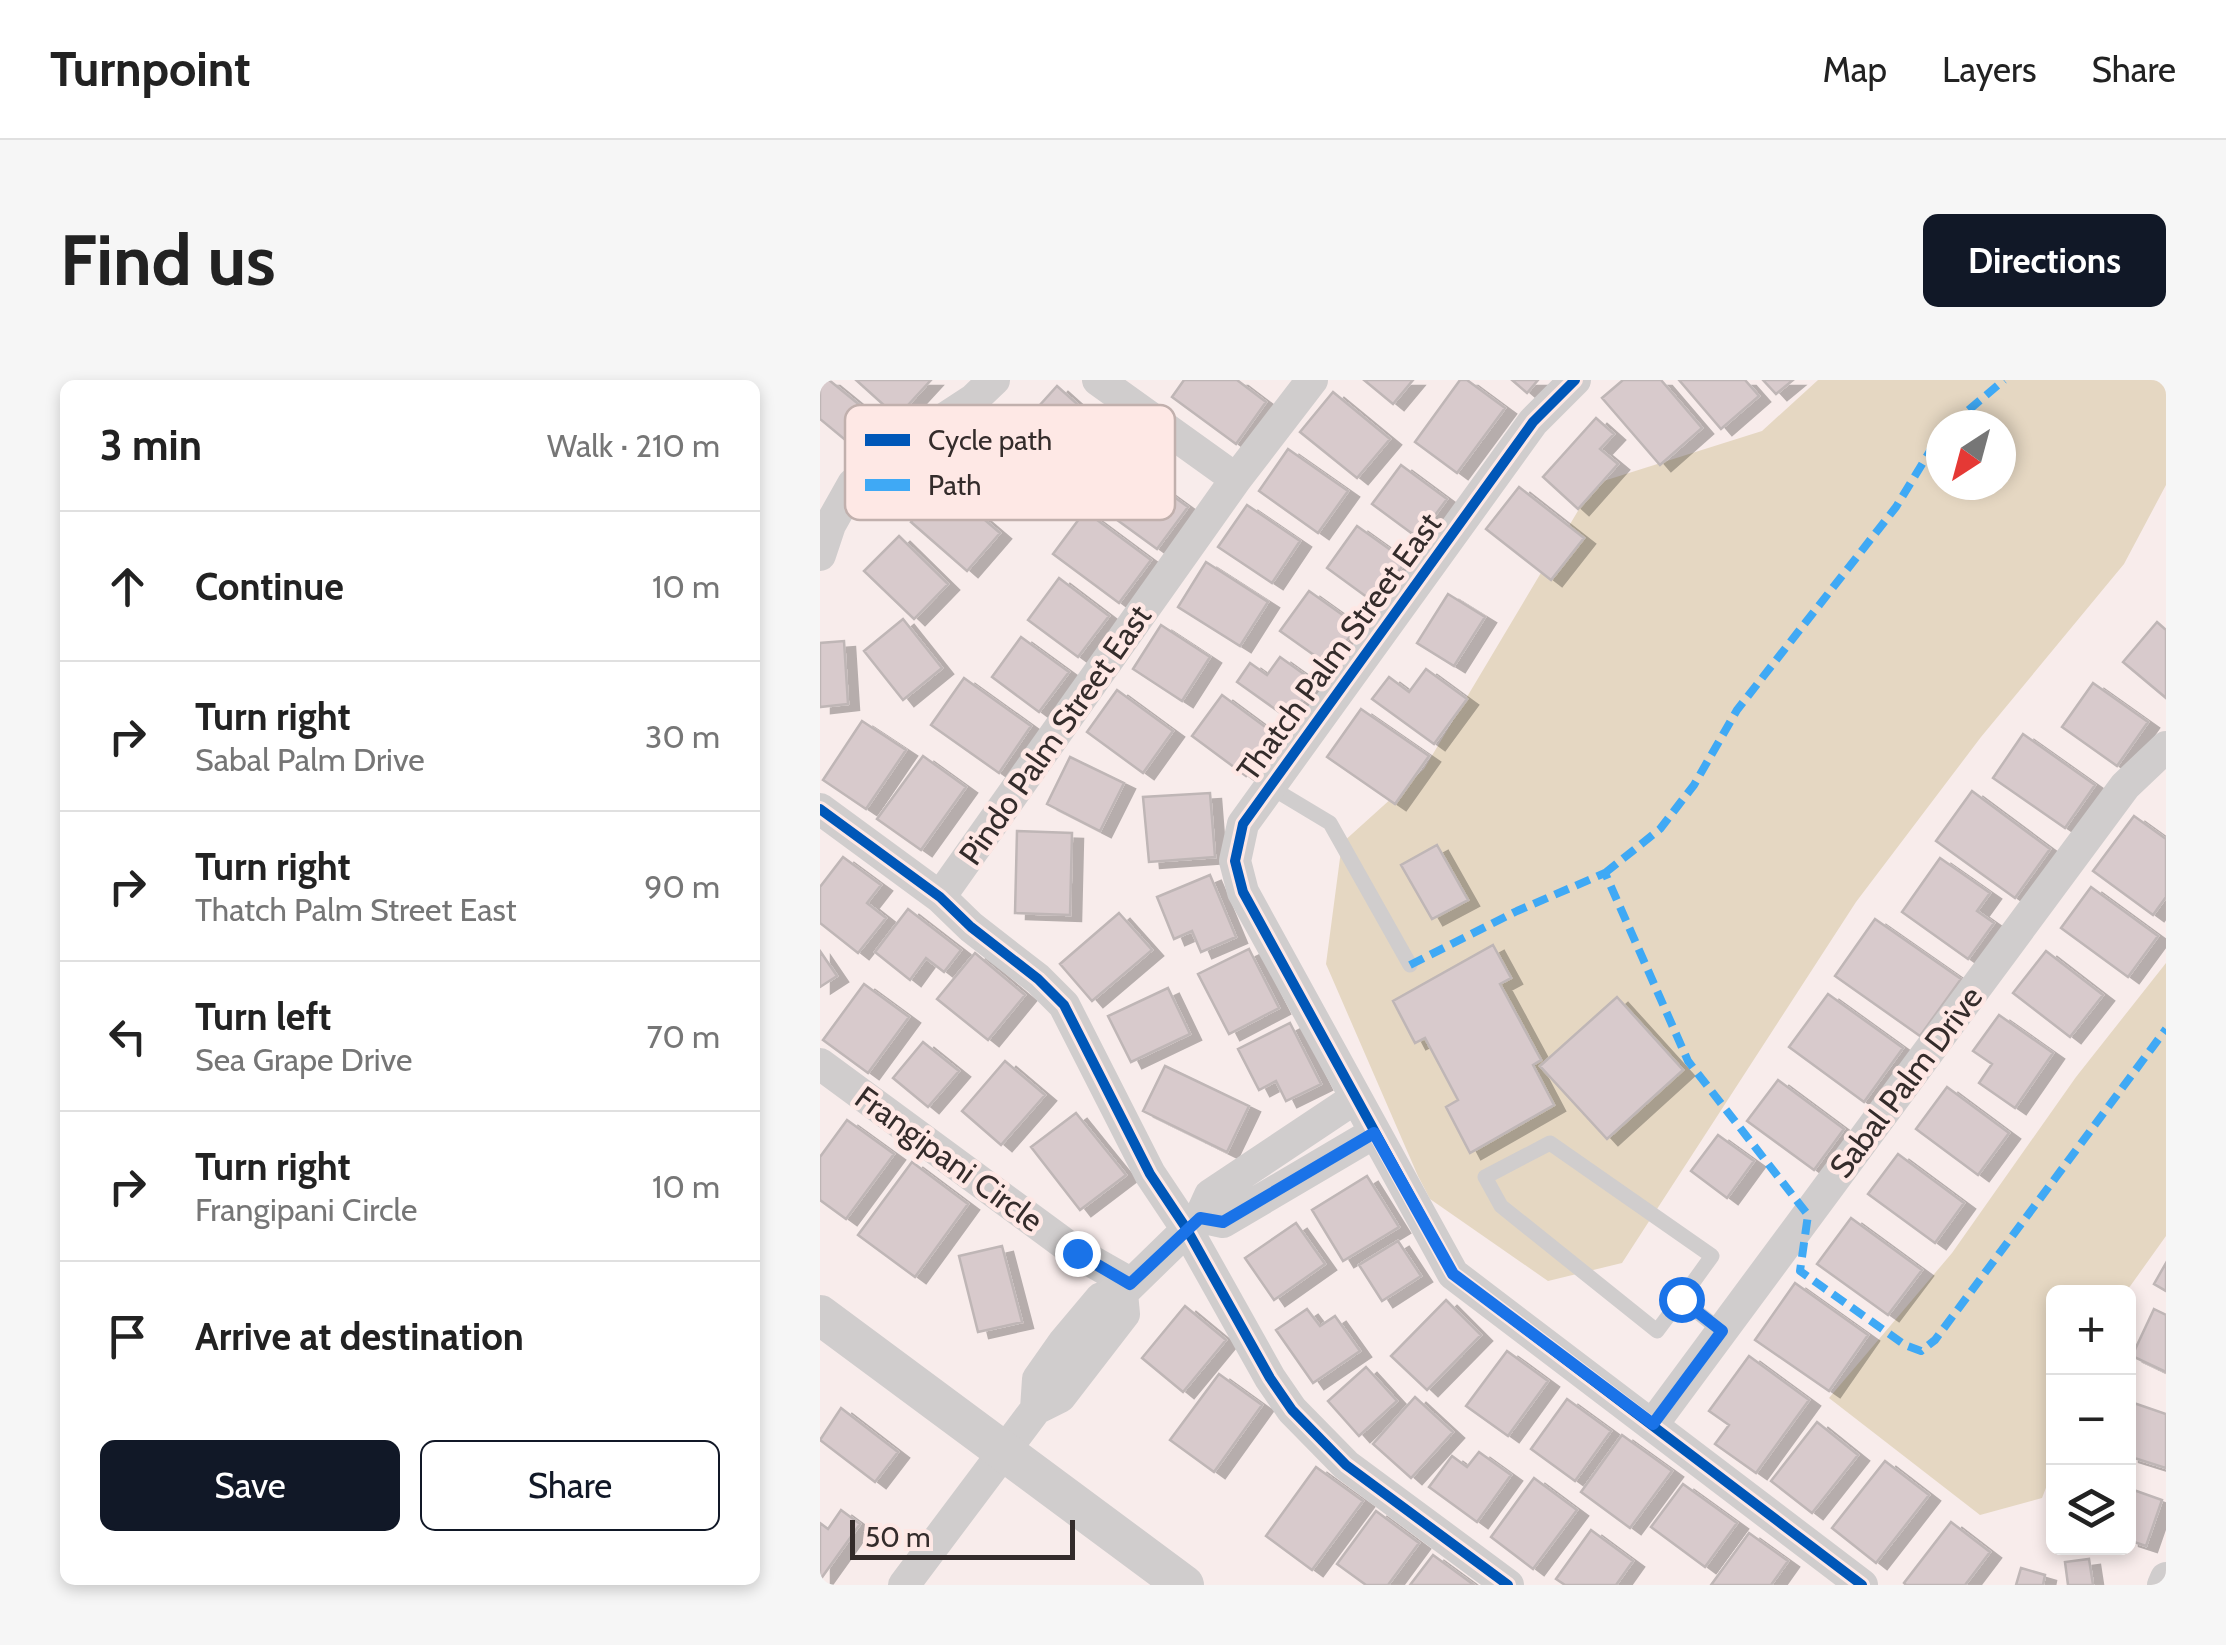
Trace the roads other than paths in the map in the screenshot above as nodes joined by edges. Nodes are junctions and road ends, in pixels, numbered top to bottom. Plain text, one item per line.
1 (994, 380) edge
2 (1098, 380) edge
3 (1312, 380) edge
4 (1575, 380) edge
5 (965, 405) edge
6 (1133, 405) edge
7 (1175, 435) edge
8 (1236, 479) junction
9 (845, 498) edge
10 (820, 555) edge
11 (2166, 746) edge
12 (1270, 786) junction
13 (820, 808) edge
14 (940, 897) junction
15 (1410, 965) dead end
16 (820, 1064) edge
17 (1354, 1098) junction
18 (1374, 1133) junction
19 (1193, 1223) junction
20 (1126, 1288) junction
21 (1681, 1299) junction
22 (820, 1316) edge
23 (1722, 1331) junction
24 (1653, 1424) junction
25 (1005, 1452) junction
26 (904, 1585) edge
27 (1184, 1585) edge
28 (1508, 1585) edge
29 (1862, 1585) edge

1 - 5 street
2 - 6 street
3 - 8 street, Pindo Palm Street East
4 - 12 street, Thatch Palm Street East
7 - 8 street
8 - 14 street, Pindo Palm Street East
9 - 10 street
11 - 23 street, Sabal Palm Drive
12 - 15 lane
12 - 17 street, Thatch Palm Street East
13 - 14 street
14 - 19 street, Pindo Palm Street East
16 - 20 street, Frangipani Circle
17 - 18 street, Thatch Palm Street East
17 - 19 street
18 - 19 street
18 - 24 street, Thatch Palm Street East
19 - 20 street
19 - 28 street, Pindo Palm Street East
20 - 25 street
21 - 21 lane
21 - 23 lane
22 - 25 street
23 - 24 street, Sabal Palm Drive
24 - 29 street, Thatch Palm Street East
25 - 26 street
25 - 27 street

